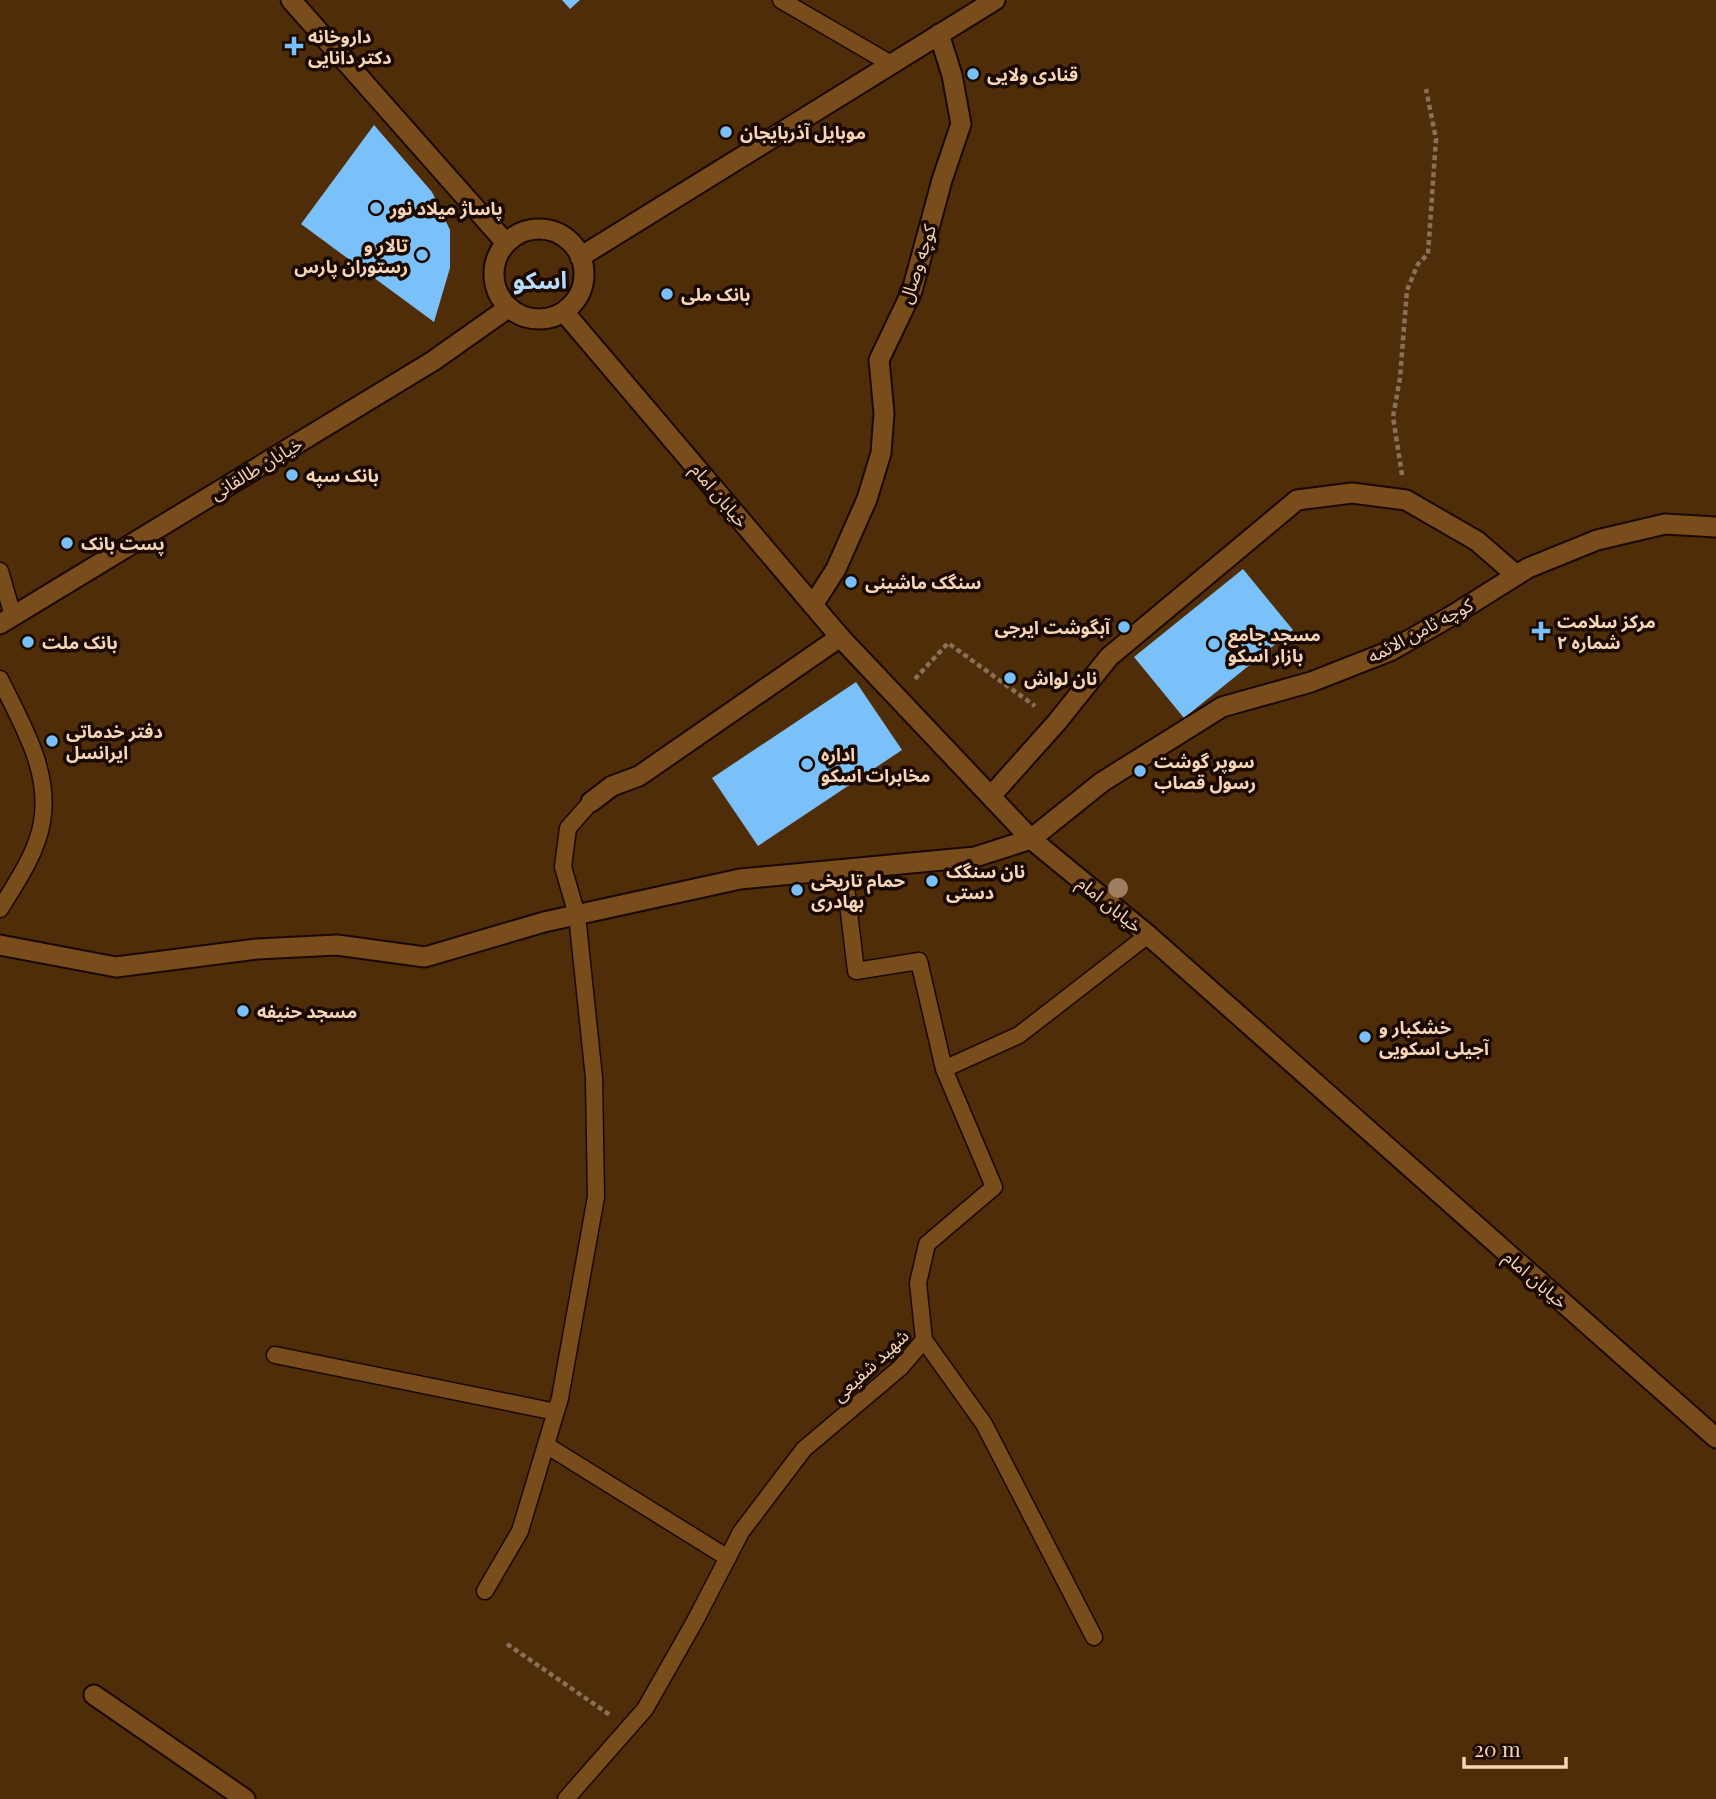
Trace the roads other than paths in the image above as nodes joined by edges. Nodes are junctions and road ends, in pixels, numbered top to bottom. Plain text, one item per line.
1 (291, 0) edge
2 (781, 0) edge
3 (995, 0) edge
4 (970, 8) edge
5 (939, 34) junction
6 (891, 64) junction
7 (506, 243) junction
8 (580, 257) junction
9 (508, 307) junction
10 (564, 312) junction
11 (1716, 527) edge
12 (0, 571) edge
13 (1516, 575) junction
14 (813, 605) junction
15 (6, 620) edge
16 (840, 637) junction
17 (0, 679) edge
18 (991, 796) junction
19 (591, 802) joint
20 (1031, 839) junction
21 (844, 870) junction
22 (0, 909) edge
23 (577, 915) junction
24 (1148, 936) junction
25 (0, 945) edge
26 (944, 1069) junction
27 (925, 1340) junction
28 (275, 1355) dead end
29 (556, 1412) junction
30 (1716, 1438) edge
31 (546, 1445) junction
32 (728, 1558) junction
33 (485, 1591) dead end
34 (1094, 1637) dead end
35 (94, 1695) dead end
36 (245, 1799) edge
37 (566, 1799) edge

1 - 7 street
2 - 6 lane
3 - 4 street
4 - 5 street
5 - 6 street
5 - 14 street, کوچه وصال
6 - 8 street
7 - 8 street
7 - 9 street
8 - 10 street
9 - 10 street
9 - 15 street, خیابان طالقانی
10 - 14 street, خیابان امام
11 - 13 street, کوچه ثامن الائمه
12 - 15 lane
13 - 18 street
13 - 20 street, کوچه ثامن الائمه
14 - 16 street, خیابان امام
16 - 18 street, خیابان امام
16 - 19 street
17 - 22 lane
18 - 20 street, خیابان امام
19 - 23 lane
20 - 21 street
20 - 24 street, خیابان امام
21 - 23 street
21 - 26 lane
23 - 25 street
23 - 29 lane
24 - 26 lane
24 - 30 street, خیابان امام
26 - 27 lane, شهید شفیعی
27 - 32 lane, شهید شفیعی
27 - 34 lane
28 - 29 lane
29 - 31 lane
31 - 32 lane
31 - 33 lane
32 - 37 lane, شهید شفیعی
35 - 36 street

